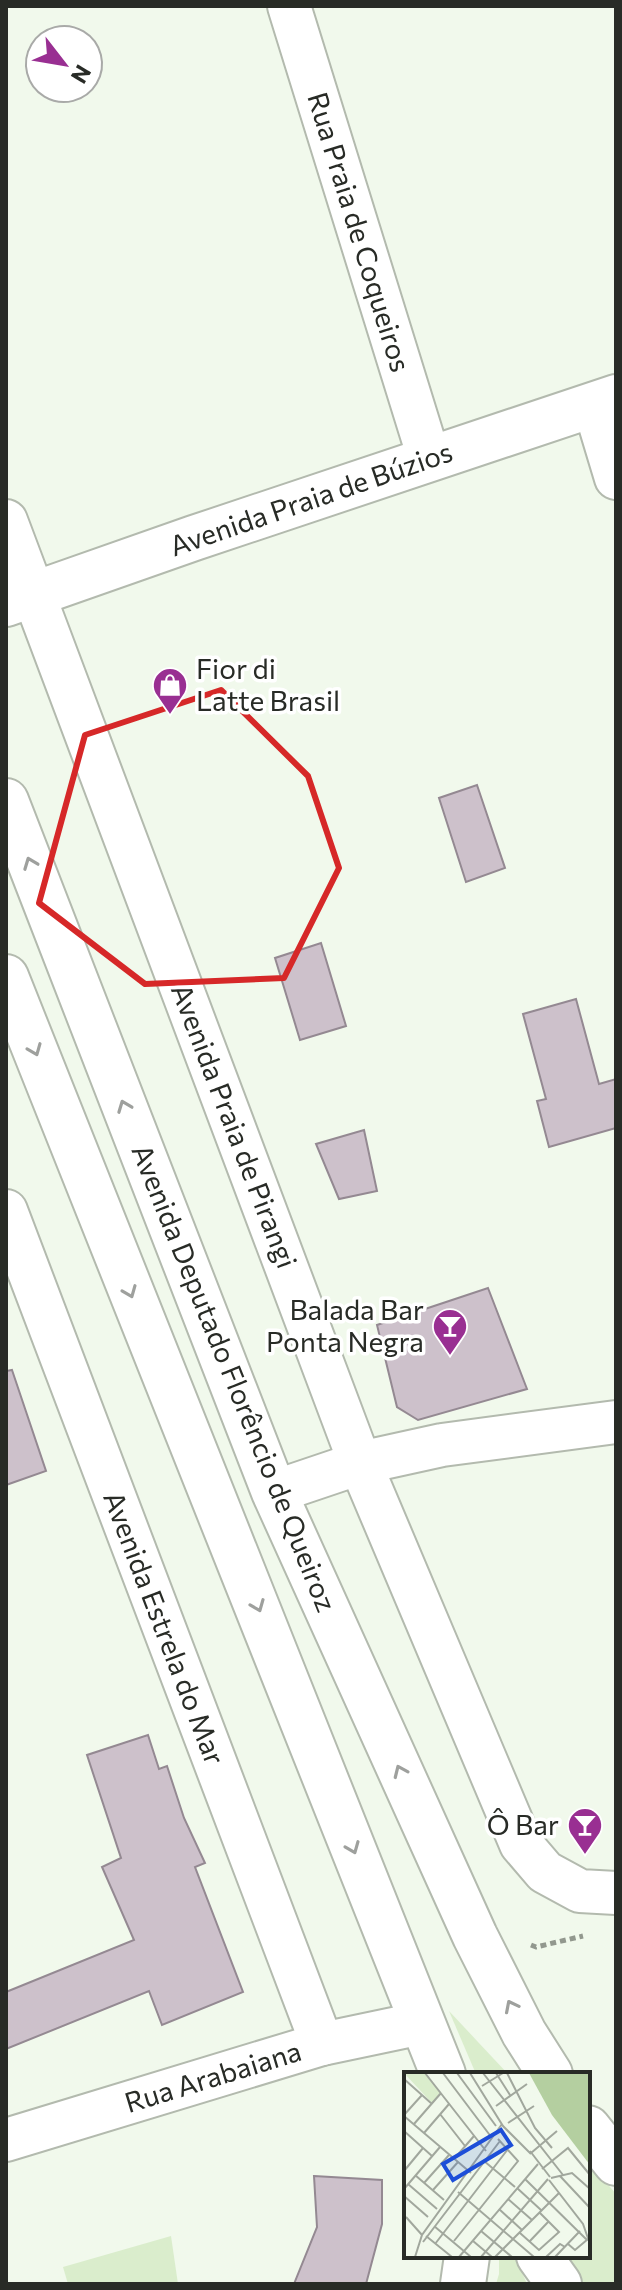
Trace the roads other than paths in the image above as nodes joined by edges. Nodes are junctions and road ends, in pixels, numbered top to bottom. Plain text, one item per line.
1 (289, 6) edge
2 (605, 401) edge
3 (429, 458) junction
4 (616, 478) edge
5 (6, 521) edge
6 (20, 599) edge
7 (6, 801) edge
8 (6, 977) edge
9 (11, 1238) edge
10 (616, 1422) edge
11 (360, 1463) junction
12 (274, 1492) junction
13 (616, 1893) edge
14 (422, 2023) junction
15 (322, 2044) junction
16 (442, 2072) edge
17 (549, 2072) edge
18 (590, 2117) edge
19 (590, 2130) edge
20 (616, 2137) edge
21 (6, 2140) edge
22 (616, 2163) edge
23 (467, 2258) edge
24 (540, 2258) edge
25 (463, 2284) edge
26 (559, 2284) edge

1 - 3 street, Rua Praia de Coqueiros
2 - 3 main road, Avenida Praia de Búzios
2 - 4 street
3 - 6 main road, Avenida Praia de Búzios
5 - 6 street, Avenida Praia de Pirangi
6 - 11 street, Avenida Praia de Pirangi
12 -> 7 main road, Avenida Deputado Florêncio de Queiroz
8 -> 14 main road
9 - 15 street, Avenida Estrela do Mar
10 - 11 street
11 - 12 street
11 - 13 street, Avenida Praia de Pirangi
17 -> 12 main road, Avenida Deputado Florêncio de Queiroz
14 - 15 street, Rua Arabaiana
14 - 16 main road
15 - 21 street, Rua Arabaiana
18 - 20 main road
19 - 22 main road
23 - 25 main road
24 - 26 main road

